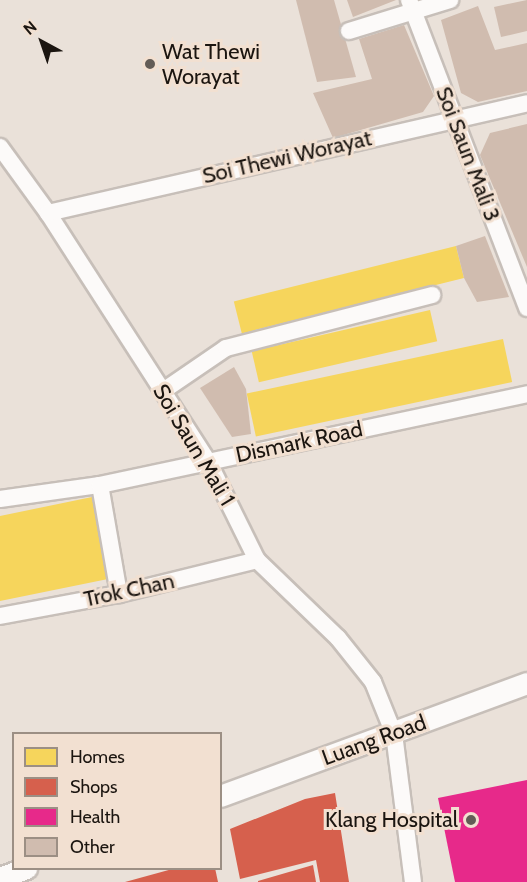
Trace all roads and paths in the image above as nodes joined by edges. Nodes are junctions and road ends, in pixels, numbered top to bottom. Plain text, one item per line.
1 (450, 0) edge
2 (411, 4) edge
3 (349, 31) dead end
4 (527, 103) edge
5 (453, 119) junction
6 (0, 147) edge
7 (48, 213) junction
8 (432, 295) dead end
9 (527, 308) edge
10 (163, 391) junction
11 (527, 394) edge
12 (208, 461) junction
13 (100, 485) junction
14 (0, 499) edge
15 (257, 560) junction
16 (119, 594) junction
17 (0, 616) edge
18 (527, 683) edge
19 (394, 734) junction
20 (222, 794) edge
21 (21, 870) edge
22 (0, 878) edge
23 (413, 882) edge

1 - 2 street
2 - 3 street
2 - 5 street, Soi Saun Mali 3
4 - 5 street, Soi Thewi Worayat
5 - 7 street, Soi Thewi Worayat
5 - 9 street, Soi Saun Mali 3
6 - 7 street, Soi Saun Mali 1
7 - 10 street, Soi Saun Mali 1
8 - 10 street
10 - 12 street, Soi Saun Mali 1
11 - 12 street, Dismark Road
12 - 13 street, Dismark Road
12 - 15 street, Soi Saun Mali 1
13 - 14 street, Dismark Road
13 - 16 street
15 - 16 street, Trok Chan
15 - 19 street, Soi Saun Mali 1
16 - 17 street, Trok Chan
18 - 19 street, Luang Road
19 - 20 street, Luang Road
19 - 23 street, Soi Saun Mali 1
21 - 22 street

